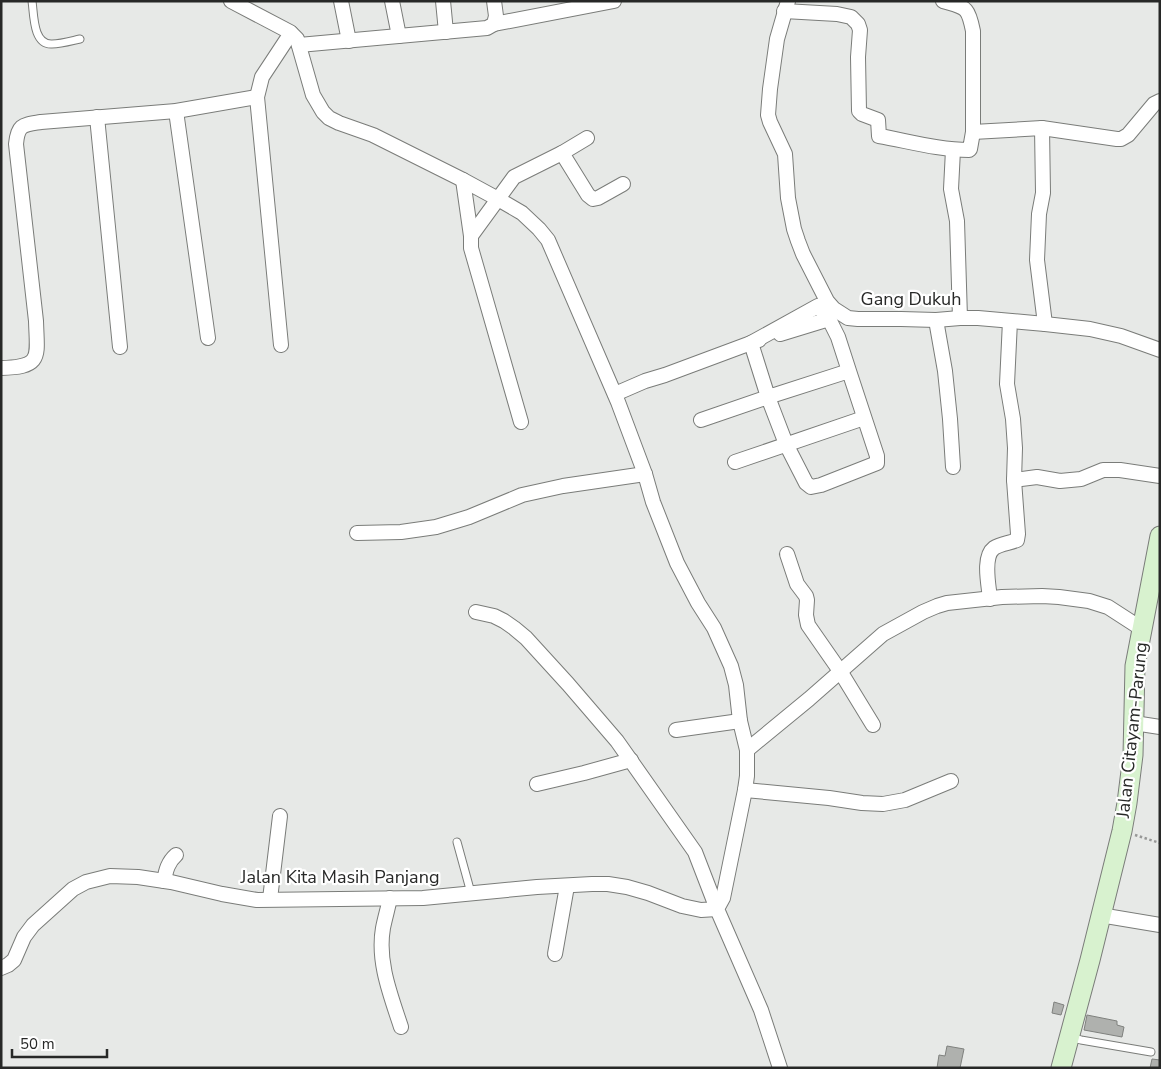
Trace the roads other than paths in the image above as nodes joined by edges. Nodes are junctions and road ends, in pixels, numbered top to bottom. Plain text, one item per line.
1 (32, 1) edge
2 (231, 1) edge
3 (341, 1) edge
4 (392, 1) edge
5 (443, 1) edge
6 (494, 1) edge
7 (614, 1) edge
8 (943, 1) edge
9 (786, 6) edge
10 (494, 24) junction
11 (446, 32) junction
12 (291, 33) junction
13 (399, 36) junction
14 (80, 39) dead end
15 (349, 41) junction
16 (299, 45) junction
17 (257, 97) junction
18 (1160, 101) edge
19 (176, 111) junction
20 (97, 117) junction
21 (1042, 128) junction
22 (972, 132) junction
23 (588, 138) dead end
24 (954, 150) junction
25 (562, 153) junction
26 (462, 180) junction
27 (623, 184) dead end
28 (498, 199) junction
29 (471, 236) junction
30 (960, 318) junction
31 (936, 320) junction
32 (1010, 321) junction
33 (1045, 324) junction
34 (208, 338) dead end
35 (751, 343) junction
36 (281, 345) dead end
37 (120, 347) dead end
38 (1160, 350) edge
39 (1, 368) edge
40 (849, 371) junction
41 (768, 396) junction
42 (617, 398) junction
43 (864, 418) junction
44 (701, 420) dead end
45 (521, 422) dead end
46 (786, 444) junction
47 (735, 462) dead end
48 (954, 467) dead end
49 (645, 474) junction
50 (1160, 476) edge
51 (1014, 480) junction
52 (356, 532) dead end
53 (1160, 536) edge
54 (787, 554) dead end
55 (990, 598) junction
56 (476, 612) dead end
57 (1142, 629) junction
58 (840, 671) junction
59 (740, 721) junction
60 (1134, 723) junction
61 (873, 725) dead end
62 (1160, 727) edge
63 (676, 730) dead end
64 (747, 750) junction
65 (631, 760) junction
66 (951, 780) dead end
67 (537, 784) dead end
68 (744, 790) junction
69 (280, 816) dead end
70 (457, 842) dead end
71 (176, 855) dead end
72 (164, 880) junction
73 (567, 886) junction
74 (471, 893) junction
75 (390, 898) junction
76 (270, 899) junction
77 (717, 909) junction
78 (1100, 915) junction
79 (1160, 925) edge
80 (555, 954) dead end
81 (1, 968) edge
82 (401, 1028) dead end
83 (1070, 1037) junction
84 (1151, 1052) dead end
85 (780, 1068) edge
86 (1061, 1068) edge

1 - 14 lane
2 - 12 street
3 - 15 street
4 - 13 street
5 - 11 street
6 - 10 street
7 - 10 street
8 - 22 street
9 - 24 street
9 - 31 street, Gang Dukuh
10 - 11 street
11 - 13 street
12 - 16 street
12 - 17 street
13 - 15 street
15 - 16 street
16 - 26 street
17 - 19 street
17 - 36 street
18 - 21 street
19 - 20 street
19 - 34 street
20 - 37 street
20 - 39 street
21 - 22 street
21 - 33 street
22 - 24 street
23 - 25 street
24 - 30 street
25 - 27 street
25 - 28 street
26 - 28 street
26 - 29 street
28 - 29 street
28 - 42 street
29 - 45 street
30 - 31 street, Gang Dukuh
30 - 32 street, Gang Dukuh
31 - 48 street
32 - 33 street, Gang Dukuh
32 - 51 street
33 - 38 street, Gang Dukuh
35 - 40 street
35 - 41 street
35 - 42 street
40 - 41 street
40 - 43 street
41 - 44 street
41 - 46 street
42 - 49 street
43 - 46 street
43 - 46 street
46 - 47 street
49 - 52 street
49 - 59 street
50 - 51 street
51 - 55 street
53 - 57 main road, Jalan Citayam-Parung
54 - 58 street
55 - 57 street
55 - 58 street
56 - 65 street
57 - 60 main road, Jalan Citayam-Parung
58 - 61 street
58 - 64 street
59 - 63 street
59 - 64 street
60 - 62 street
60 - 78 main road, Jalan Citayam-Parung
64 - 68 street
65 - 67 street
65 - 77 street
66 - 68 street
68 - 77 street
69 - 76 street
70 - 74 lane
71 - 72 street
72 - 76 street, Jalan Kita Masih Panjang
72 - 81 street, Jalan Kita Masih Panjang
73 - 74 street, Jalan Kita Masih Panjang
73 - 77 street, Jalan Kita Masih Panjang
73 - 80 street
74 - 75 street, Jalan Kita Masih Panjang
75 - 76 street, Jalan Kita Masih Panjang
75 - 82 street
77 - 85 street
78 - 79 street
78 - 83 main road, Jalan Citayam-Parung
83 - 84 lane
83 - 86 main road, Jalan Citayam-Parung

